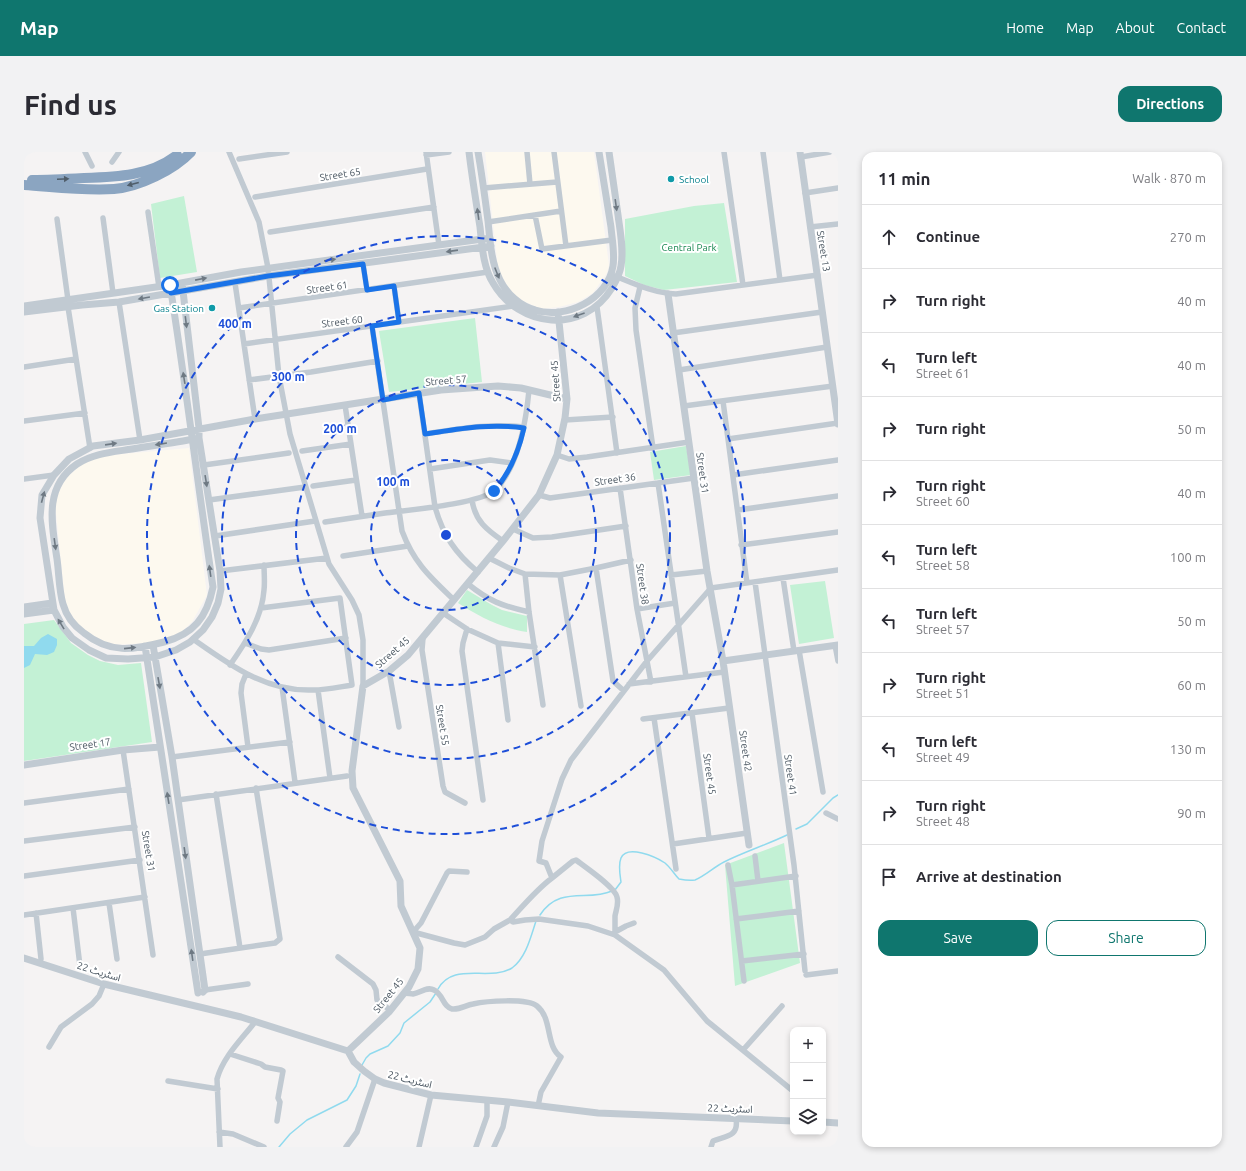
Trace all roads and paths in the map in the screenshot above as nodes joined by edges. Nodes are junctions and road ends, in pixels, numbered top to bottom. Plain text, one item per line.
1 (84, 152) edge
2 (119, 152) edge
3 (182, 152) edge
4 (191, 152) edge
5 (229, 152) edge
6 (287, 152) edge
7 (449, 152) edge
8 (469, 152) edge
9 (478, 152) edge
10 (526, 152) edge
11 (554, 152) edge
12 (599, 152) edge
13 (609, 152) edge
14 (724, 152) edge
15 (763, 152) edge
16 (830, 152) edge
17 (426, 154) edge
18 (800, 154) edge
19 (239, 159) dead end
20 (112, 162) dead end
21 (92, 166) dead end
22 (427, 169) junction
23 (24, 180) edge
24 (557, 182) junction
25 (530, 184) junction
26 (24, 185) edge
27 (484, 188) junction
28 (838, 188) edge
29 (614, 191) junction
30 (606, 192) junction
31 (806, 193) junction
32 (255, 197) dead end
33 (434, 207) junction
34 (561, 211) junction
35 (148, 212) dead end
36 (535, 215) junction
37 (103, 218) dead end
38 (57, 219) dead end
39 (488, 222) junction
40 (838, 224) edge
41 (810, 227) junction
42 (270, 232) dead end
43 (481, 239) junction
44 (612, 240) junction
45 (490, 242) junction
46 (439, 245) junction
47 (566, 246) junction
48 (482, 247) junction
49 (363, 264) junction
50 (268, 268) junction
51 (488, 272) junction
52 (818, 274) junction
53 (611, 275) junction
54 (268, 276) junction
55 (618, 278) junction
56 (780, 280) junction
57 (235, 282) junction
58 (182, 283) junction
59 (743, 285) junction
60 (394, 286) junction
61 (159, 287) junction
62 (640, 287) junction
63 (171, 289) junction
64 (367, 290) junction
65 (182, 291) junction
66 (114, 294) junction
67 (668, 294) junction
68 (82, 301) junction
69 (119, 302) junction
70 (68, 303) junction
71 (271, 304) junction
72 (24, 306) edge
73 (513, 306) junction
74 (597, 307) junction
75 (239, 308) junction
76 (24, 312) edge
77 (558, 312) junction
78 (822, 312) junction
79 (560, 320) junction
80 (399, 322) junction
81 (372, 326) junction
82 (674, 333) junction
83 (275, 340) junction
84 (244, 344) junction
85 (827, 347) junction
86 (76, 359) junction
87 (378, 361) junction
88 (24, 367) edge
89 (679, 370) junction
90 (835, 372) edge
91 (279, 376) junction
92 (249, 380) junction
93 (833, 386) junction
94 (529, 390) junction
95 (194, 391) junction
96 (187, 392) junction
97 (419, 393) junction
98 (567, 399) junction
99 (383, 400) junction
100 (723, 401) junction
101 (344, 405) junction
102 (684, 406) junction
103 (837, 408) edge
104 (85, 413) junction
105 (286, 414) junction
106 (613, 417) junction
107 (255, 419) junction
108 (565, 420) junction
109 (24, 421) edge
110 (838, 424) edge
111 (199, 428) junction
112 (524, 428) junction
113 (191, 430) junction
114 (425, 434) junction
115 (200, 438) junction
116 (192, 439) junction
117 (728, 439) junction
118 (140, 440) junction
119 (125, 442) junction
120 (689, 442) junction
121 (350, 444) junction
122 (90, 448) junction
123 (653, 448) junction
124 (126, 450) junction
125 (302, 451) dead end
126 (289, 453) dead end
127 (618, 453) junction
128 (557, 455) junction
129 (838, 460) edge
130 (512, 463) junction
131 (204, 465) junction
132 (430, 469) junction
133 (54, 475) junction
134 (733, 475) junction
135 (694, 478) junction
136 (24, 479) edge
137 (356, 480) junction
138 (658, 483) junction
139 (313, 486) dead end
140 (305, 487) junction
141 (620, 488) junction
142 (539, 495) junction
143 (838, 496) edge
144 (209, 500) junction
145 (472, 500) junction
146 (435, 507) junction
147 (738, 510) junction
148 (398, 511) junction
149 (362, 516) junction
150 (212, 520) junction
151 (316, 521) junction
152 (204, 522) junction
153 (325, 522) dead end
154 (626, 526) junction
155 (513, 529) junction
156 (838, 532) edge
157 (215, 536) junction
158 (503, 541) junction
159 (741, 545) junction
160 (408, 546) junction
161 (344, 556) dead end
162 (327, 558) junction
163 (489, 558) junction
164 (631, 560) junction
165 (57, 562) junction
166 (47, 564) junction
167 (264, 565) junction
168 (596, 568) junction
169 (838, 570) edge
170 (220, 571) junction
171 (707, 571) junction
172 (478, 572) junction
173 (525, 574) junction
174 (560, 575) junction
175 (671, 575) junction
176 (783, 578) junction
177 (755, 582) junction
178 (747, 583) junction
179 (468, 584) junction
180 (711, 588) junction
181 (454, 600) junction
182 (675, 603) junction
183 (53, 606) junction
184 (24, 607) edge
185 (207, 607) junction
186 (261, 608) junction
187 (637, 609) junction
188 (215, 610) junction
189 (529, 612) junction
190 (24, 614) edge
191 (442, 614) junction
192 (678, 625) junction
193 (467, 630) junction
194 (86, 635) junction
195 (346, 638) junction
196 (423, 638) junction
197 (194, 639) junction
198 (498, 642) junction
199 (245, 643) junction
200 (80, 644) junction
201 (153, 645) junction
202 (837, 645) edge
203 (144, 646) junction
204 (535, 648) junction
205 (797, 650) junction
206 (765, 654) junction
207 (155, 656) junction
208 (147, 658) junction
209 (722, 658) junction
210 (647, 661) junction
211 (838, 661) edge
212 (230, 665) junction
213 (389, 671) junction
214 (724, 672) junction
215 (246, 674) junction
216 (686, 677) junction
217 (651, 682) junction
218 (629, 684) junction
219 (363, 686) junction
220 (282, 687) junction
221 (318, 690) junction
222 (624, 691) junction
223 (544, 705) dead end
224 (581, 706) dead end
225 (729, 708) junction
226 (692, 713) junction
227 (654, 718) junction
228 (643, 719) dead end
229 (508, 720) dead end
230 (399, 727) dead end
231 (290, 742) junction
232 (160, 747) junction
233 (248, 747) junction
234 (123, 750) junction
235 (172, 757) junction
236 (24, 765) edge
237 (347, 776) dead end
238 (330, 778) junction
239 (295, 782) junction
240 (256, 788) junction
241 (129, 789) junction
242 (823, 792) dead end
243 (216, 794) junction
244 (178, 800) junction
245 (483, 800) dead end
246 (24, 803) edge
247 (465, 803) dead end
248 (826, 813) dead end
249 (838, 819) edge
250 (135, 827) junction
251 (181, 829) junction
252 (174, 831) junction
253 (748, 833) junction
254 (710, 838) junction
255 (24, 841) edge
256 (673, 844) junction
257 (749, 845) dead end
258 (755, 856) dead end
259 (140, 860) junction
260 (728, 865) dead end
261 (676, 869) dead end
262 (468, 872) dead end
263 (24, 876) edge
264 (796, 876) junction
265 (552, 878) junction
266 (758, 882) junction
267 (732, 885) junction
268 (145, 897) junction
269 (109, 903) junction
270 (73, 908) junction
271 (799, 911) junction
272 (36, 913) junction
273 (24, 915) edge
274 (736, 919) junction
275 (510, 920) junction
276 (634, 923) dead end
277 (413, 932) junction
278 (615, 933) junction
279 (240, 948) junction
280 (200, 954) junction
281 (804, 954) junction
282 (153, 955) dead end
283 (338, 957) dead end
284 (24, 958) edge
285 (41, 959) dead end
286 (117, 959) dead end
287 (742, 961) junction
288 (80, 966) dead end
289 (838, 971) edge
290 (744, 981) dead end
291 (104, 984) junction
292 (248, 984) dead end
293 (202, 992) junction
294 (404, 993) junction
295 (782, 1006) dead end
296 (390, 1010) junction
297 (255, 1022) junction
298 (49, 1047) dead end
299 (743, 1050) junction
300 (348, 1051) junction
301 (230, 1054) junction
302 (375, 1079) junction
303 (168, 1081) dead end
304 (218, 1089) junction
305 (790, 1089) edge
306 (431, 1095) junction
307 (487, 1100) junction
308 (508, 1102) junction
309 (538, 1106) junction
310 (736, 1119) junction
311 (277, 1121) dead end
312 (790, 1121) edge
313 (826, 1122) edge
314 (838, 1123) edge
315 (219, 1132) junction
316 (220, 1147) edge
317 (264, 1147) edge
318 (346, 1147) edge
319 (419, 1147) edge
320 (476, 1147) edge
321 (494, 1147) edge
322 (711, 1147) edge

1 - 21 street
2 - 20 street
23 -> 3 highway
4 -> 26 highway
5 - 50 street
6 - 19 street
7 - 17 street
43 -> 8 street
9 - 27 street
10 - 25 street
11 - 24 street
12 - 30 street
13 - 29 street
14 - 59 street
15 - 56 street
16 - 18 street
17 - 22 street
18 - 31 street, Street 13
22 - 32 street, Street 65
22 - 33 street
24 - 25 street
24 - 34 street
25 - 27 street
27 - 39 street
28 - 31 street
29 - 30 street
29 -> 55 street
30 - 44 street
31 - 41 street, Street 13
33 - 42 street
33 - 46 street
34 - 36 street
34 - 47 street
35 - 61 street
36 - 39 street
36 - 47 street
37 - 66 street
38 - 70 street
39 - 45 street
40 - 41 street
41 - 52 street, Street 13
43 - 45 street
43 - 46 street
43 - 48 street
44 - 47 street
44 - 53 street
45 - 48 street
45 -> 77 street
50 -> 46 street
48 -> 49 street
48 - 51 street
49 - 54 street
49 - 64 street
50 - 54 street
58 -> 50 street
51 - 60 street, Street 61
51 - 73 street
52 - 56 street
52 - 78 street, Street 13
53 - 55 street
53 - 77 street
54 - 57 street
54 - 71 street
55 - 62 street
55 - 74 street
56 - 59 street
57 - 65 street
57 - 75 street
58 - 63 street
58 - 65 street
59 - 67 street
60 - 64 street, Street 61
60 - 80 street
61 - 63 street
61 - 66 street
62 - 67 street
62 - 123 street
63 - 65 street
63 -> 69 street
96 -> 63 street
64 - 71 street, Street 61
65 -> 95 street
66 - 68 street
67 - 82 street, Street 31
68 - 69 street
68 - 70 street
69 - 118 street
70 - 72 street
70 - 76 street
70 - 86 street
71 - 75 street, Street 61
71 - 83 street
73 - 79 street
73 - 80 street, Street 60
74 -> 79 street
74 - 106 street
75 - 84 street
77 - 79 street, Street 45
78 - 82 street
78 - 85 street, Street 13
79 - 98 street, Street 45
80 - 81 street, Street 60
81 - 83 street, Street 60
81 - 87 street
82 - 89 street, Street 31
83 - 84 street, Street 60
83 - 91 street
84 - 92 street
85 - 89 street
85 - 90 street, Street 13
86 - 88 street
86 - 104 street
87 - 91 street
87 - 99 street
89 - 102 street, Street 31
90 - 93 street, Street 13
91 - 92 street
91 - 105 street
92 - 107 street
93 - 100 street
93 - 103 street, Street 13
94 - 97 street, Street 57
94 - 98 street, Street 57
94 - 112 street
95 - 96 street
95 - 111 street
96 - 113 street
97 - 99 street, Street 57
97 - 114 street
98 - 108 street, Street 45
99 - 101 street, Street 57
99 - 148 street
100 - 102 street
100 - 117 street
101 - 105 street, Street 57
101 - 121 street
102 - 120 street, Street 31
103 - 110 street, Street 13
104 - 109 street
104 - 122 street
105 - 107 street, Street 57
105 - 140 street
106 - 108 street
106 - 127 street
107 - 111 street, Street 57
108 - 128 street, Street 45
110 - 117 street
111 - 113 street, Street 57
111 - 115 street
112 - 114 street
112 - 130 street
113 - 116 street
113 - 118 street, Street 57
114 - 132 street
115 - 116 street
115 - 131 street
116 -> 124 street
116 - 152 street
117 - 134 street
118 - 119 street, Street 57
122 -> 119 street, Street 57
119 - 124 street
120 - 123 street
120 - 135 street, Street 31
121 - 125 street
121 - 137 street
122 - 133 street, Street 57
123 - 127 street
124 -> 165 street
126 - 131 street
127 - 128 street
128 - 142 street, Street 45
129 - 134 street
130 - 132 street
130 - 145 street
131 -> 144 street
132 - 146 street
133 - 136 street
166 -> 133 street, Street 57
134 - 147 street
135 - 138 street, Street 36
135 - 171 street, Street 31
137 - 139 street
137 - 149 street
138 - 141 street, Street 36
138 - 175 street
140 - 144 street
140 - 151 street
141 - 142 street, Street 36
141 - 154 street, Street 38
142 - 155 street, Street 45
143 - 147 street
144 - 150 street
145 - 146 street
145 - 158 street
146 - 148 street
146 - 172 street
147 - 159 street
148 - 149 street
148 - 160 street
149 - 153 street
150 - 152 street
150 - 157 street
151 - 157 street
151 - 162 street
185 -> 152 street
154 - 155 street
154 - 164 street, Street 38
155 - 158 street, Street 45
156 - 159 street
157 - 170 street
158 - 163 street, Street 45
159 - 178 street
160 - 161 street
160 - 181 street
162 - 167 street
162 - 219 street
163 - 172 street, Street 45
163 - 173 street
164 - 168 street
164 - 187 street, Street 38
165 - 166 street
165 - 194 street
166 - 183 street, Street 57
167 - 170 street
167 - 186 street
168 - 174 street
168 - 222 street
169 - 176 street
170 - 188 street
171 - 175 street
171 - 180 street, Street 31
172 - 179 street, Street 45
173 - 174 street
173 - 189 street
174 - 224 street
175 - 182 street
176 - 177 street
176 - 205 street
177 - 178 street
177 - 206 street, Street 41
178 - 180 street
179 - 181 street, Street 45
179 - 189 street
180 - 192 street
180 - 209 street, Street 31
181 - 191 street, Street 45
182 - 187 street
182 - 192 street
183 - 184 street
183 - 190 street
200 -> 183 street
185 - 188 street
185 - 201 street
186 - 195 street
186 - 199 street
187 - 210 street, Street 38
188 - 197 street
189 - 204 street
191 - 193 street
191 - 196 street, Street 45
192 - 210 street
192 - 216 street
193 - 198 street
193 - 245 street
194 - 200 street
194 -> 203 street
195 - 199 street
195 - 221 street
196 - 213 street, Street 45
196 - 247 street, Street 55
197 - 207 street
197 - 212 street
198 - 204 street
198 - 229 street
199 - 212 street
200 - 208 street
201 - 203 street
201 - 207 street
202 - 205 street
202 - 211 street
203 - 208 street
204 - 223 street
205 - 206 street
205 - 242 street
206 - 209 street
206 - 264 street, Street 41
207 - 208 street
207 -> 235 street
208 - 232 street
209 - 214 street, Street 42
210 - 217 street, Street 38
210 - 218 street
212 - 215 street
213 - 219 street, Street 45
213 - 230 street
214 - 216 street
214 - 225 street, Street 42
215 - 220 street
215 - 233 street
216 - 217 street
217 - 218 street
218 - 222 street
219 - 277 street, Street 45
220 - 221 street
220 - 231 street
221 - 238 street
222 - 265 street
225 - 226 street
225 - 253 street, Street 42
226 - 227 street
226 - 254 street, Street 45
227 - 228 street
227 - 256 street
231 - 233 street
231 - 239 street
232 - 234 street, Street 17
252 -> 232 street
233 - 235 street
234 - 236 street, Street 17
234 - 241 street, Street 31
235 - 244 street
237 - 238 street
238 - 239 street
239 - 240 street
240 - 243 street
240 - 279 street
241 - 246 street
241 - 250 street, Street 31
243 - 244 street
243 - 279 street
244 - 251 street
248 - 249 street
250 - 255 street
250 - 259 street, Street 31
251 - 252 street
251 -> 280 street
293 -> 252 street
253 - 254 street
253 - 257 street, Street 42
254 - 256 street
256 - 261 street
258 - 266 street
259 - 263 street
259 - 268 street, Street 31
260 - 267 street
262 - 277 street
264 - 266 street
264 - 271 street, Street 41
265 - 275 street
265 - 278 street
266 - 267 street
267 - 274 street
268 - 269 street
268 - 282 street, Street 31
269 - 270 street
269 - 286 street
270 - 272 street
270 - 288 street
271 - 274 street
271 - 281 street, Street 41
272 - 273 street
272 - 285 street
274 - 287 street
275 - 277 street
275 - 278 street
276 - 278 street
277 - 294 street, Street 45
278 - 299 street
279 - 280 street
280 - 293 street
281 - 287 street
281 - 289 street, Street 41
283 - 296 street
284 - 291 street, اسٹریٹ 22
287 - 290 street
291 - 297 street, اسٹریٹ 22
291 - 298 street
292 - 293 street
294 - 296 street, Street 45
294 - 309 street
295 - 299 street
296 - 300 street, Street 45
297 - 300 street, اسٹریٹ 22
297 - 301 street
299 - 305 street
300 - 302 street, اسٹریٹ 22
301 - 304 street
301 - 311 street
302 - 306 street, اسٹریٹ 22
302 - 318 street
303 - 304 street
304 - 315 street
306 - 307 street, اسٹریٹ 22
306 - 319 street
307 - 308 street, اسٹریٹ 22
307 - 320 street
308 - 309 street, اسٹریٹ 22
308 - 321 street
309 - 310 street, اسٹریٹ 22
310 - 312 street, اسٹریٹ 22
310 - 322 street
313 - 314 street
315 - 316 street
315 - 317 street

